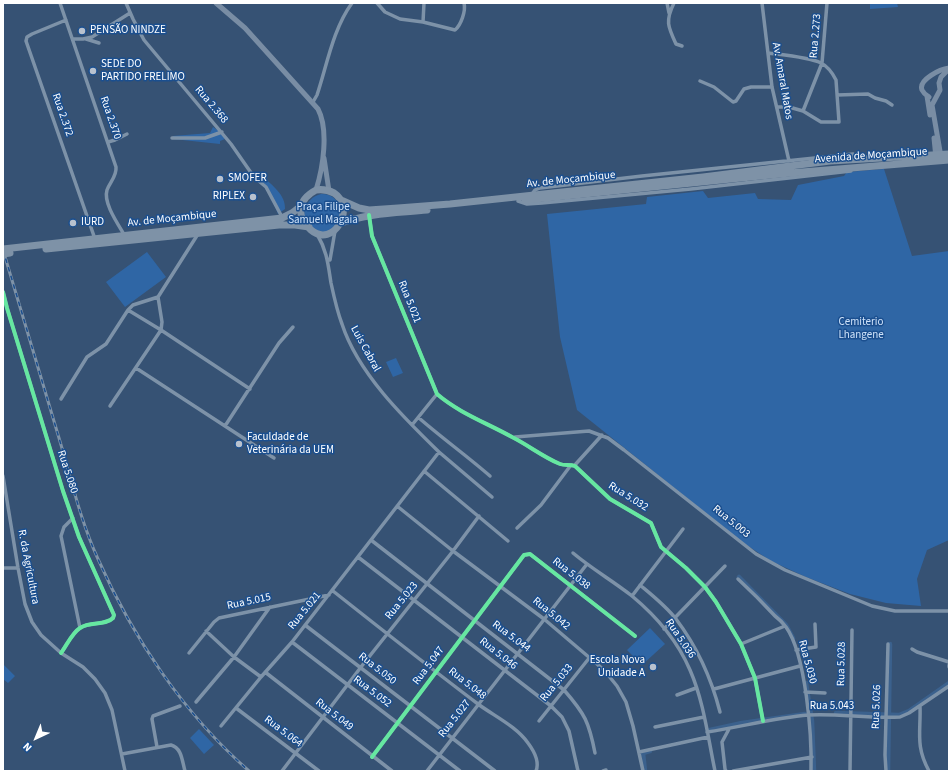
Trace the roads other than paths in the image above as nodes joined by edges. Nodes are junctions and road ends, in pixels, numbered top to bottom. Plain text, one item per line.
1 (60, 3) edge
2 (126, 3) edge
3 (216, 3) edge
4 (352, 3) edge
5 (377, 3) edge
6 (424, 3) edge
7 (464, 3) edge
8 (667, 3) edge
9 (674, 3) edge
10 (762, 3) edge
11 (827, 3) edge
12 (130, 13) junction
13 (669, 13) junction
14 (66, 20) junction
15 (423, 22) junction
16 (74, 39) junction
17 (83, 39) junction
18 (99, 43) dead end
19 (682, 46) dead end
20 (768, 53) junction
21 (822, 64) junction
22 (949, 69) edge
23 (929, 77) junction
24 (700, 81) dead end
25 (939, 83) junction
26 (772, 87) junction
27 (938, 94) junction
28 (837, 96) junction
29 (927, 96) junction
30 (313, 102) junction
31 (892, 105) dead end
32 (777, 107) junction
33 (804, 111) junction
34 (222, 132) junction
35 (127, 134) dead end
36 (172, 138) dead end
37 (108, 142) junction
38 (323, 153) junction
39 (949, 154) edge
40 (940, 159) edge
41 (855, 160) junction
42 (789, 161) junction
43 (830, 161) joint
44 (862, 167) junction
45 (803, 172) joint
46 (316, 190) junction
47 (329, 191) junction
48 (531, 195) junction
49 (341, 200) junction
50 (518, 201) junction
51 (301, 206) junction
52 (369, 215) junction
53 (282, 218) junction
54 (340, 223) junction
55 (308, 227) junction
56 (335, 231) junction
57 (199, 233) junction
58 (316, 233) junction
59 (125, 236) junction
60 (95, 239) junction
61 (7, 251) edge
62 (330, 267) junction
63 (3, 292) edge
64 (158, 296) junction
65 (128, 310) junction
66 (293, 327) dead end
67 (161, 330) junction
68 (136, 368) junction
69 (250, 389) junction
70 (437, 394) junction
71 (60, 399) dead end
72 (110, 406) dead end
73 (418, 418) junction
74 (412, 425) junction
75 (225, 426) junction
76 (602, 435) junction
77 (514, 437) junction
78 (439, 452) junction
79 (274, 458) dead end
80 (572, 465) junction
81 (424, 471) junction
82 (3, 476) edge
83 (490, 476) dead end
84 (492, 497) dead end
85 (397, 506) junction
86 (3, 508) edge
87 (9, 508) junction
88 (478, 516) junction
89 (72, 518) junction
90 (517, 528) dead end
91 (683, 529) dead end
92 (370, 540) junction
93 (508, 541) dead end
94 (453, 551) junction
95 (666, 551) junction
96 (573, 553) dead end
97 (358, 557) junction
98 (587, 564) junction
99 (725, 566) dead end
100 (3, 568) edge
101 (18, 568) junction
102 (738, 579) dead end
103 (427, 584) junction
104 (570, 585) junction
105 (640, 585) junction
106 (501, 586) junction
107 (705, 587) junction
108 (333, 591) junction
109 (329, 595) junction
110 (632, 596) junction
111 (414, 600) junction
112 (270, 606) junction
113 (949, 611) edge
114 (675, 618) junction
115 (544, 619) junction
116 (475, 621) junction
117 (815, 624) dead end
118 (305, 625) junction
119 (785, 626) junction
120 (80, 628) junction
121 (664, 629) junction
122 (852, 630) dead end
123 (206, 631) junction
124 (387, 634) junction
125 (634, 636) dead end
126 (462, 637) junction
127 (292, 642) junction
128 (741, 644) junction
129 (888, 644) dead end
130 (912, 649) dead end
131 (796, 650) junction
132 (61, 653) junction
133 (189, 653) dead end
134 (517, 653) junction
135 (234, 657) junction
136 (590, 657) junction
137 (949, 662) edge
138 (800, 666) junction
139 (361, 667) junction
140 (436, 671) junction
141 (504, 671) junction
142 (265, 672) junction
143 (261, 677) junction
144 (755, 678) junction
145 (348, 686) junction
146 (949, 686) edge
147 (696, 688) junction
148 (714, 689) junction
149 (564, 690) junction
150 (805, 692) junction
151 (825, 693) dead end
152 (677, 695) dead end
153 (196, 702) dead end
154 (478, 704) junction
155 (180, 706) dead end
156 (410, 706) junction
157 (551, 706) junction
158 (920, 706) junction
159 (236, 708) junction
160 (720, 712) dead end
161 (809, 715) junction
162 (850, 715) junction
163 (886, 716) junction
164 (704, 717) junction
165 (323, 718) junction
166 (539, 721) dead end
167 (763, 721) junction
168 (397, 722) junction
169 (220, 726) dead end
170 (655, 728) dead end
171 (729, 729) junction
172 (707, 732) junction
173 (708, 737) junction
174 (452, 738) junction
175 (157, 746) junction
176 (639, 752) junction
177 (296, 753) junction
178 (595, 753) dead end
179 (122, 754) junction
180 (439, 754) junction
181 (372, 756) junction
182 (812, 757) junction
183 (125, 771) edge
184 (184, 771) edge
185 (282, 771) edge
186 (319, 771) edge
187 (392, 771) edge
188 (427, 771) edge
189 (460, 771) edge
190 (495, 771) edge
191 (536, 771) edge
192 (578, 771) edge
193 (643, 771) edge
194 (715, 771) edge
195 (726, 771) edge
196 (734, 771) edge
197 (811, 771) edge
198 (850, 771) edge
199 (886, 771) edge
200 (929, 771) edge

1 - 14 street, Rua 2.370
2 - 12 street, Rua 2.368
3 - 30 street
4 - 30 street
5 - 15 street
6 - 15 street
7 - 15 street
8 - 13 street
9 - 13 street
10 - 20 street, Av. Amaral Matos
11 - 21 street, Rua 2.273
12 - 17 street
12 - 34 street, Rua 2.368
13 - 19 street
14 - 16 street, Rua 2.370
14 - 60 street, Rua 2.372
16 - 17 street
16 - 37 street, Rua 2.370
17 - 18 street
20 - 21 street
20 - 26 street, Av. Amaral Matos
21 - 28 street
21 - 33 street, Rua 2.273
22 - 23 street
22 - 25 street
23 - 25 street
23 - 29 street
24 - 26 street
25 - 27 street
26 - 32 street, Av. Amaral Matos
27 - 29 street
27 - 40 street
28 - 31 street
28 - 33 street
29 - 40 street
30 - 38 street
32 - 33 street
32 - 42 street, Av. Amaral Matos
34 - 36 street
34 - 53 street, Rua 2.368
35 - 37 street
37 - 59 street, Rua 2.370
38 - 46 street
38 - 47 street
39 - 40 highway
40 - 41 highway, Avenida de Moçambique
40 - 44 highway, Avenida de Moçambique
41 - 42 street
41 - 43 highway, Avenida de Moçambique
42 - 48 street
43 - 48 highway, Av. de Moçambique
44 - 45 highway, Avenida de Moçambique
44 - 50 street
45 - 50 highway, Av. de Moçambique
46 - 47 highway
46 - 51 highway, Av. de Moçambique
47 - 49 highway
48 - 49 highway, Av. de Moçambique
49 - 54 highway
50 - 52 highway, Av. de Moçambique
51 - 53 highway, Av. de Moçambique
51 - 55 highway
52 - 54 highway, Av. de Moçambique
52 - 70 street, Rua 5.021
53 - 59 highway, Av. de Moçambique
54 - 56 highway
55 - 57 highway
55 - 58 highway
56 - 58 highway
56 - 62 street, Luis Cabral
57 - 61 highway
57 - 64 street
58 - 62 street, Luis Cabral
59 - 60 highway, Av. de Moçambique
60 - 61 highway, Av. de Moçambique
62 - 74 street, Luis Cabral
63 - 89 street, Rua 5.080
64 - 65 street
64 - 67 street
65 - 67 street
65 - 71 street
66 - 69 street
67 - 68 street
67 - 69 street
68 - 72 street
68 - 75 street
69 - 75 street
70 - 73 street
70 - 77 street, Rua 5.032
73 - 74 street
73 - 83 street
74 - 78 street
75 - 79 street
76 - 77 street, Rua 5.003
76 - 80 street
76 - 113 street, Rua 5.003
77 - 80 street, Rua 5.032
78 - 81 street, Rua 5.021
78 - 84 street
80 - 90 street
80 - 95 street, Rua 5.032
81 - 85 street, Rua 5.021
81 - 88 street
82 - 87 street, R. da Agricultura
85 - 92 street, Rua 5.021
85 - 94 street, Rua 5.042
86 - 87 street
87 - 101 street, R. da Agricultura
88 - 93 street
88 - 94 street, Rua 5.023
89 - 120 street
89 - 120 street, Rua 5.080
91 - 95 street
92 - 97 street, Rua 5.021
92 - 103 street, Rua 5.044
94 - 103 street, Rua 5.023
94 - 106 street, Rua 5.042
95 - 105 street
95 - 107 street, Rua 5.032
96 - 98 street, Rua 5.036
97 - 108 street, Rua 5.021
97 - 111 street, Rua 5.046
98 - 104 street, Rua 5.027
98 - 110 street, Rua 5.036
99 - 107 street
100 - 101 street
101 - 132 street, R. da Agricultura
102 - 119 street, Rua 5.030
103 - 111 street, Rua 5.023
103 - 116 street, Rua 5.044
104 - 106 street, Rua 5.038
104 - 115 street, Rua 5.027
104 - 125 street, Rua 5.038
105 - 110 street
105 - 114 street
106 - 115 street, Rua 5.042
106 - 116 street, Rua 5.047
107 - 114 street
107 - 128 street, Rua 5.032
108 - 109 street, Rua 5.021
108 - 124 street, Rua 5.048
109 - 112 street, Rua 5.015
109 - 118 street, Rua 5.021
110 - 121 street, Rua 5.036
111 - 124 street, Rua 5.023
111 - 126 street, Rua 5.046
112 - 123 street, Rua 5.015
112 - 135 street
114 - 121 street
114 - 148 street
115 - 134 street, Rua 5.027
115 - 136 street, Rua 5.042
116 - 126 street, Rua 5.047
116 - 134 street, Rua 5.044
117 - 131 street
118 - 127 street, Rua 5.021
118 - 139 street, Rua 5.050
119 - 128 street
119 - 131 street, Rua 5.030
120 - 132 street
121 - 147 street, Rua 5.036
122 - 162 street, Rua 5.028
123 - 133 street, Rua 5.015
123 - 135 street
124 - 139 street, Rua 5.023
124 - 140 street, Rua 5.048
126 - 140 street, Rua 5.047
126 - 141 street, Rua 5.046
127 - 142 street, Rua 5.021
127 - 145 street, Rua 5.052
128 - 144 street, Rua 5.032
129 - 163 street, Rua 5.026
130 - 137 street
131 - 138 street, Rua 5.030
132 - 179 street, R. da Agricultura
134 - 141 street, Rua 5.027
134 - 149 street, Rua 5.044
135 - 143 street
135 - 153 street
136 - 149 street, Rua 5.033
136 - 176 street, Rua 5.042
138 - 144 street
138 - 150 street, Rua 5.030
139 - 145 street, Rua 5.023
139 - 156 street, Rua 5.050
140 - 154 street, Rua 5.048
140 - 156 street, Rua 5.047
141 - 154 street, Rua 5.027
141 - 157 street, Rua 5.046
142 - 143 street, Rua 5.021
142 - 165 street, Rua 5.049
143 - 159 street, Rua 5.021
144 - 148 street
144 - 167 street, Rua 5.032
145 - 165 street, Rua 5.023
145 - 168 street, Rua 5.052
146 - 158 street, Rua 5.043
147 - 152 street
147 - 164 street, Rua 5.036
148 - 160 street
149 - 157 street, Rua 5.033
149 - 178 street, Rua 5.044
150 - 151 street
150 - 161 street, Rua 5.030
154 - 174 street, Rua 5.027
154 - 191 street, Rua 5.048
155 - 175 street
156 - 168 street, Rua 5.047
156 - 174 street, Rua 5.050
157 - 166 street, Rua 5.033
157 - 192 street, Rua 5.046
158 - 163 street, Rua 5.043
158 - 200 street
159 - 169 street, Rua 5.021
159 - 177 street, Rua 5.064
161 - 162 street, Rua 5.043
161 - 167 street, Rua 5.043
161 - 182 street, Rua 5.030
162 - 163 street, Rua 5.043
162 - 198 street, Rua 5.028
163 - 199 street, Rua 5.026
164 - 170 street
164 - 172 street, Rua 5.036
165 - 177 street, Rua 5.023
165 - 181 street, Rua 5.049
167 - 171 street, Rua 5.043
168 - 180 street, Rua 5.052
168 - 181 street, Rua 5.047
171 - 172 street, Rua 5.043
171 - 195 street
172 - 173 street, Rua 5.036
173 - 176 street
173 - 194 street, Rua 5.036
174 - 180 street, Rua 5.027
174 - 190 street, Rua 5.050
175 - 179 street
175 - 184 street
176 - 193 street, Rua 5.042
177 - 185 street, Rua 5.023
177 - 186 street, Rua 5.064
179 - 183 street, R. da Agricultura
180 - 188 street, Rua 5.027
180 - 189 street, Rua 5.052
181 - 187 street, Rua 5.049
182 - 196 street
182 - 197 street, Rua 5.030

